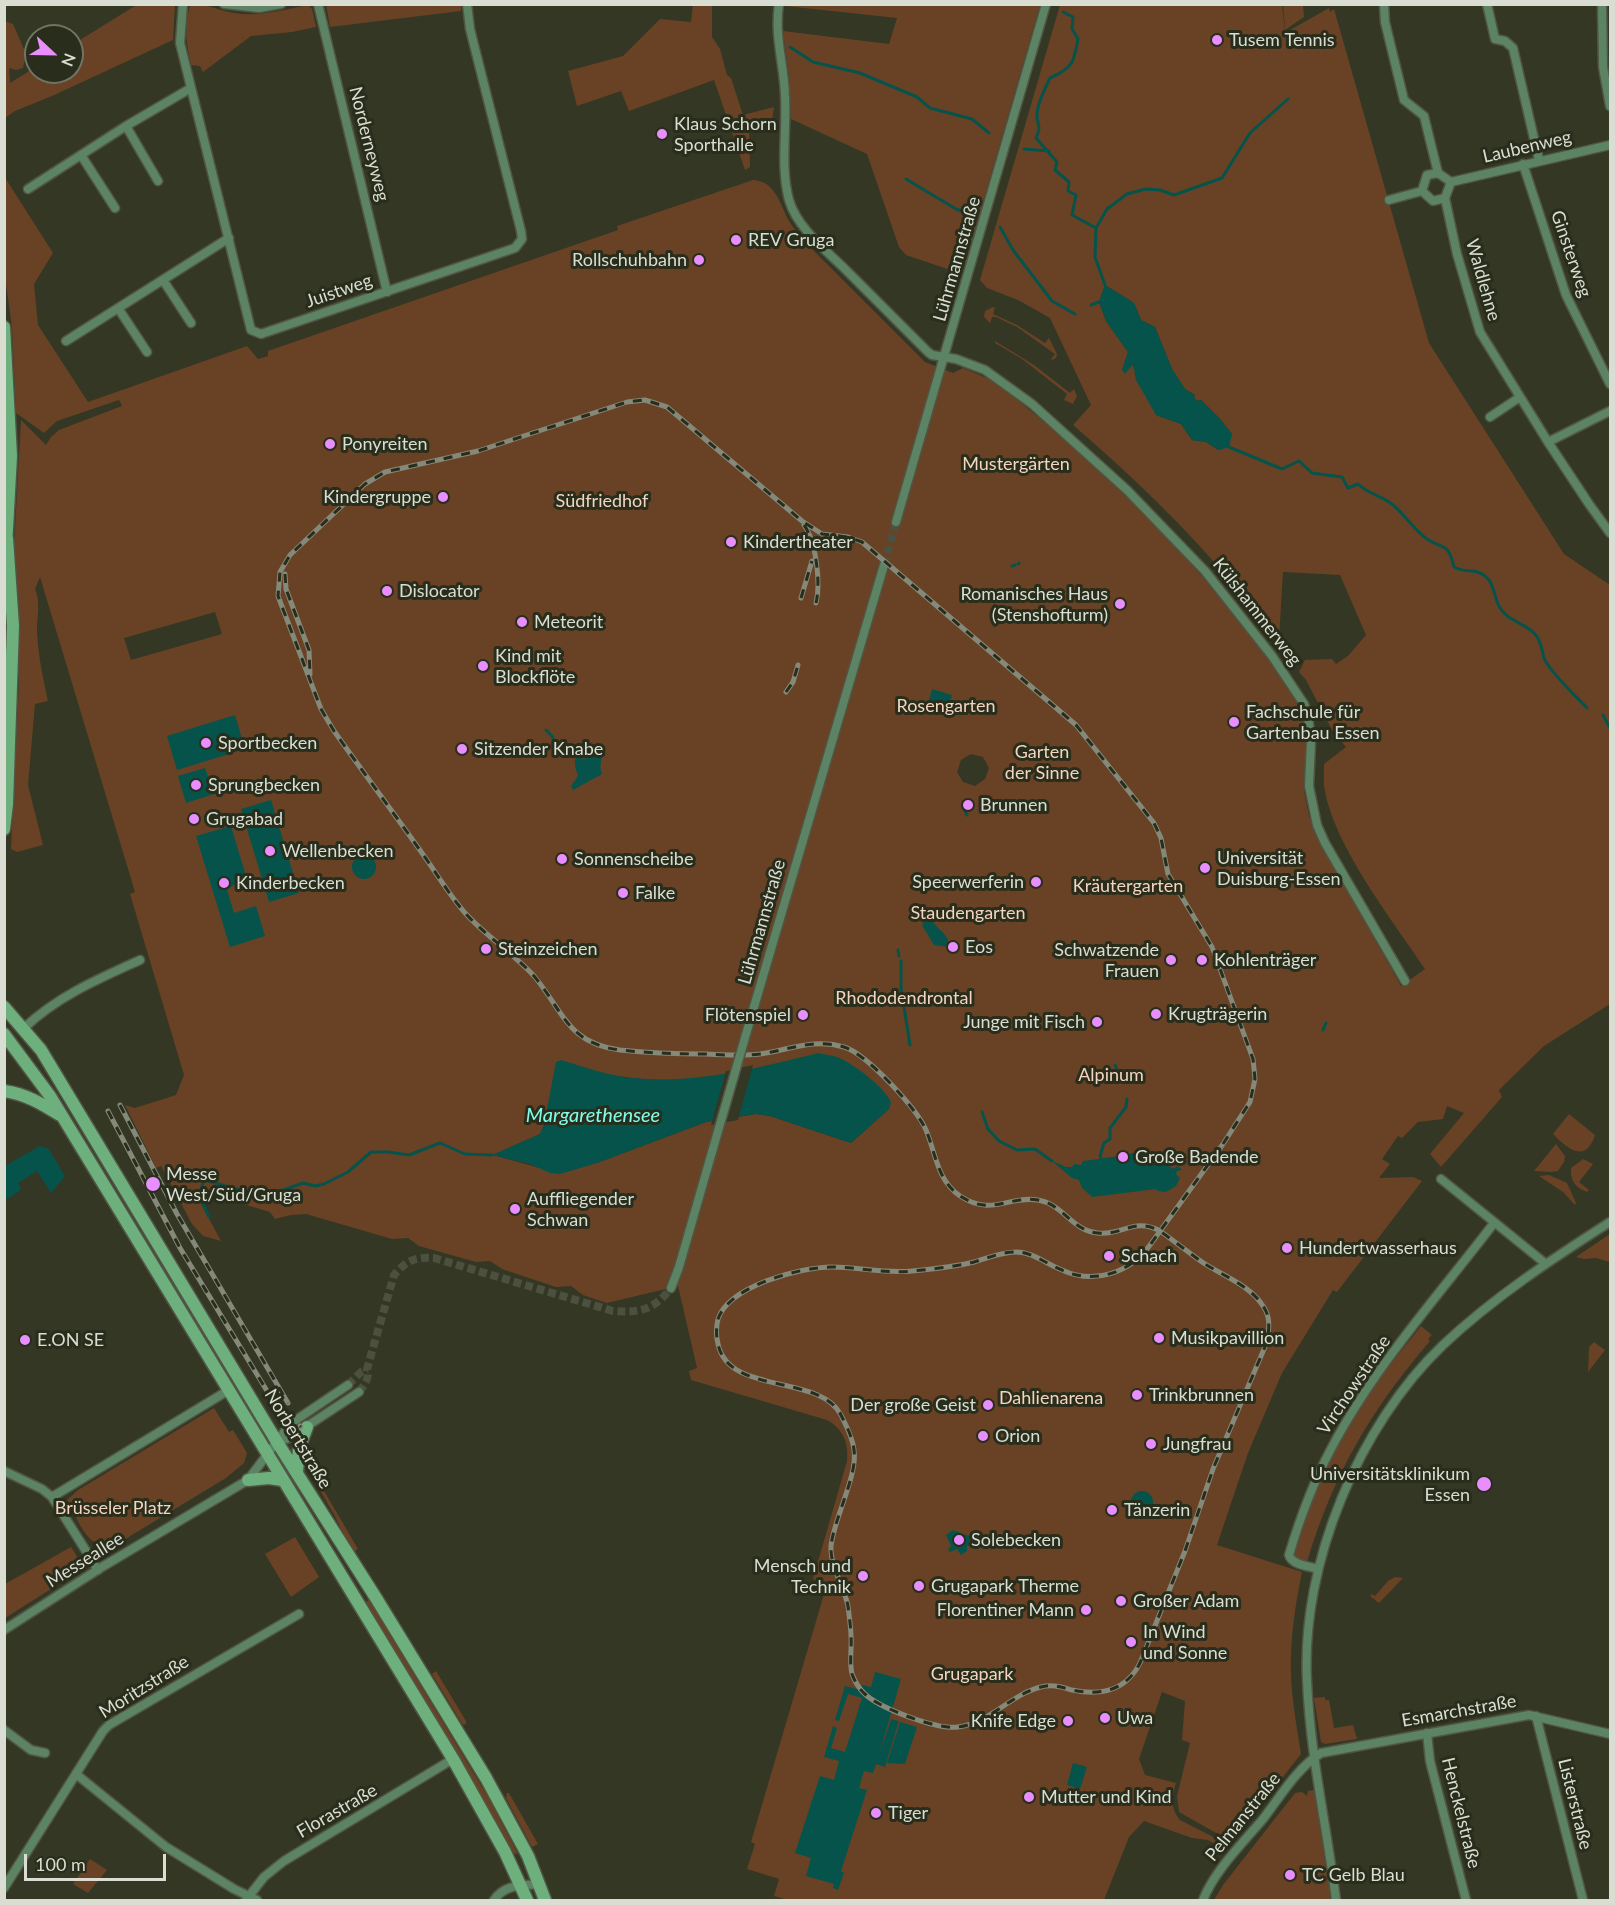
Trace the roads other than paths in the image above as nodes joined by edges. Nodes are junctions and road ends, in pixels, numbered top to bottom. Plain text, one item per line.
1 (183, 4) edge
2 (224, 4) edge
3 (281, 4) edge
4 (318, 4) edge
5 (467, 4) edge
6 (779, 4) edge
7 (1046, 4) edge
8 (1384, 4) edge
9 (1487, 4) edge
10 (1602, 4) edge
11 (1607, 60) edge
12 (191, 88) junction
13 (1611, 106) edge
14 (126, 126) junction
15 (1611, 145) edge
16 (81, 155) junction
17 (1539, 160) junction
18 (1524, 164) junction
19 (1438, 173) junction
20 (158, 181) dead end
21 (1451, 182) junction
22 (28, 189) dead end
23 (1422, 191) junction
24 (1445, 198) junction
25 (1389, 200) dead end
26 (115, 208) dead end
27 (229, 238) junction
28 (163, 280) junction
29 (387, 292) junction
30 (118, 308) junction
31 (190, 323) dead end
32 (4, 327) edge
33 (66, 341) dead end
34 (147, 352) dead end
35 (945, 357) junction
36 (1611, 384) edge
37 (1520, 397) junction
38 (1611, 411) edge
39 (1490, 417) dead end
40 (1548, 442) junction
41 (896, 522) tunnel mouth
42 (1610, 530) edge
43 (7, 538) junction
44 (4, 563) edge
45 (884, 566) tunnel mouth
46 (4, 829) edge
47 (140, 960) dead end
48 (1405, 981) dead end
49 (4, 1007) edge
50 (24, 1028) junction
51 (6, 1041) edge
52 (4, 1091) edge
53 (61, 1115) junction
54 (1441, 1179) dead end
55 (1611, 1222) edge
56 (1494, 1223) junction
57 (1546, 1264) junction
58 (671, 1288) tunnel mouth
59 (348, 1385) tunnel mouth
60 (229, 1389) junction
61 (359, 1392) tunnel mouth
62 (307, 1427) junction
63 (277, 1442) junction
64 (268, 1454) junction
65 (4, 1472) edge
66 (297, 1472) junction
67 (248, 1480) junction
68 (282, 1480) junction
69 (52, 1497) junction
70 (1318, 1569) junction
71 (99, 1570) junction
72 (300, 1614) dead end
73 (4, 1630) edge
74 (1536, 1716) junction
75 (4, 1730) edge
76 (1427, 1733) junction
77 (1611, 1734) edge
78 (45, 1753) dead end
79 (1314, 1757) junction
80 (453, 1759) junction
81 (76, 1774) junction
82 (539, 1884) junction
83 (521, 1886) junction
84 (4, 1888) edge
85 (251, 1899) edge
86 (494, 1900) edge
87 (527, 1900) edge
88 (545, 1900) edge
89 (1203, 1900) edge
90 (1336, 1900) edge
91 (1466, 1900) edge
92 (1583, 1900) edge

1 - 12 street, Juistweg
2 - 3 street
4 - 29 street, Norderneyweg
5 - 29 street, Juistweg
6 - 35 street, Külshammerweg
7 - 35 street, Lührmannstraße
8 - 19 street
9 - 17 street
10 - 11 street
11 - 13 street
12 - 14 street
12 - 27 street, Juistweg
14 - 16 street
14 - 20 street
15 - 17 street, Laubenweg
16 - 22 street
16 - 26 street
17 - 18 street, Laubenweg
18 - 21 street, Laubenweg
18 - 36 street, Ginsterweg
19 - 21 street
19 - 23 street
21 - 24 street
23 - 24 street
23 - 25 street
24 - 37 street, Waldlehne
27 - 28 street
27 - 29 street, Juistweg
28 - 30 street
28 - 31 street
30 - 33 street
30 - 34 street
32 - 43 main road
35 - 41 street, Lührmannstraße
35 - 48 street, Külshammerweg
37 - 39 street
37 - 40 street, Waldlehne
38 - 40 street
40 - 42 street, Waldlehne
43 - 44 main road
43 - 46 main road
45 - 58 street, Lührmannstraße, bridge
47 - 50 street
49 - 50 main road, Norbertstraße
50 - 51 main road
50 - 63 main road, Norbertstraße
51 - 53 main road, Norbertstraße
52 - 53 main road
53 - 60 main road, Norbertstraße
54 - 56 street
55 - 57 street
56 - 57 street
56 - 70 street, Virchowstraße
57 - 70 street
59 - 63 street
60 - 64 main road, Norbertstraße
60 - 69 street
61 - 62 street
62 - 63 street
62 - 66 main road
63 - 64 street
63 - 66 main road, Norbertstraße
64 - 67 street, Messeallee
64 - 68 main road, Norbertstraße
65 - 69 street
66 - 82 main road, Norbertstraße
67 - 68 main road
67 - 71 street, Messeallee
68 - 80 main road, Norbertstraße
69 - 71 street
70 - 79 street
71 - 73 street, Messeallee
72 - 81 street, Moritzstraße
74 - 76 street, Esmarchstraße
74 - 77 street, Esmarchstraße
74 - 92 street, Listerstraße
75 - 78 street
76 - 79 street, Esmarchstraße
76 - 91 street, Henckelstraße
79 - 89 street, Pelmanstraße
79 - 90 street
80 - 83 main road, Norbertstraße
80 - 85 street, Florastraße
81 - 84 street, Moritzstraße
81 - 85 street
82 - 83 street
82 - 88 main road, Norbertstraße
83 - 86 street
83 - 87 main road, Norbertstraße

